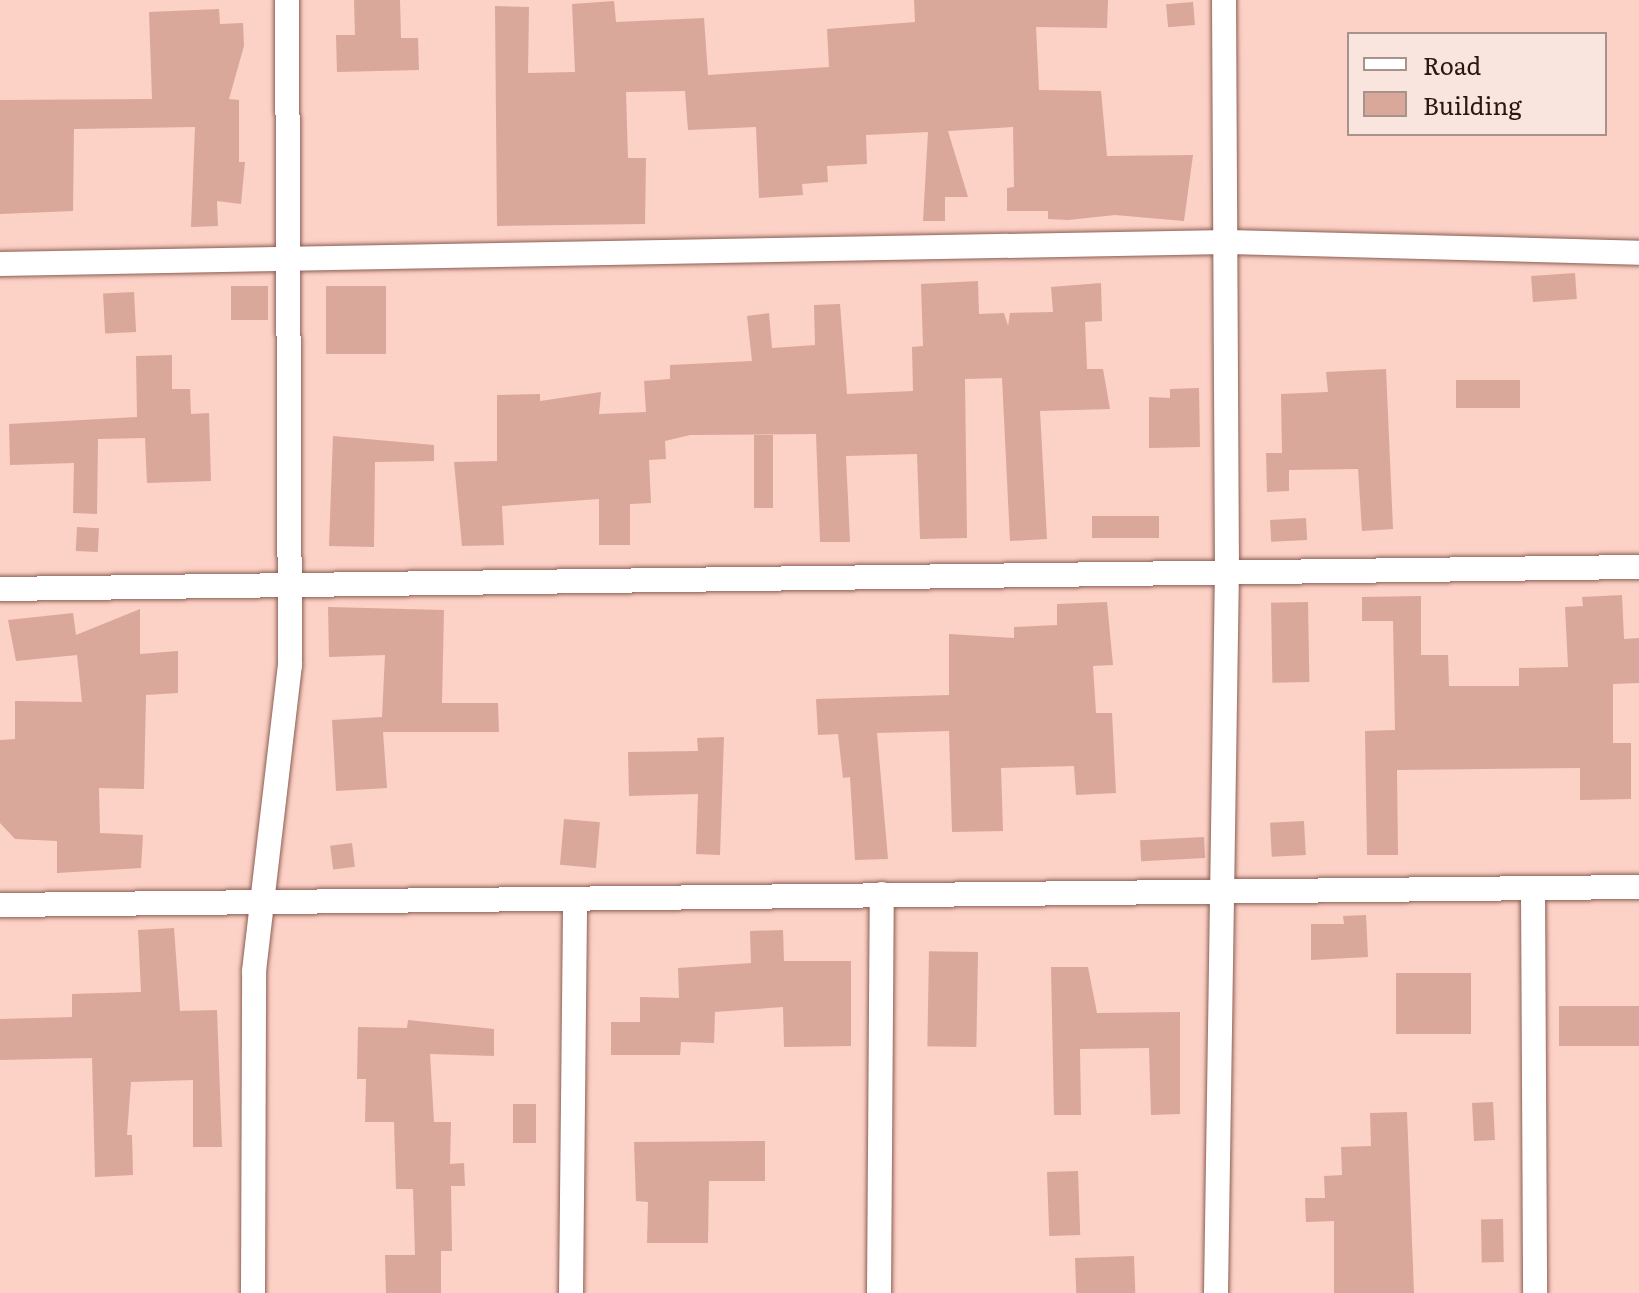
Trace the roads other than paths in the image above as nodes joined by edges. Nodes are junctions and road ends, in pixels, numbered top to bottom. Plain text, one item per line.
1 (287, 0) edge
2 (1224, 0) edge
3 (1228, 242) junction
4 (1639, 253) edge
5 (289, 263) junction
6 (0, 264) edge
7 (1639, 567) edge
8 (1227, 572) junction
9 (291, 584) junction
10 (0, 589) edge
11 (1639, 887) edge
12 (1218, 888) junction
13 (1533, 889) junction
14 (882, 894) junction
15 (575, 899) junction
16 (0, 905) edge
17 (262, 905) junction
18 (253, 1293) edge
19 (571, 1293) edge
20 (879, 1293) edge
21 (1216, 1293) edge
22 (1535, 1293) edge

1 - 5 street
2 - 3 street
3 - 4 street
3 - 5 street
3 - 8 street
5 - 6 street
5 - 9 street
7 - 8 street
8 - 9 street
8 - 12 street
9 - 10 street
9 - 17 street
11 - 13 street
12 - 13 street
12 - 14 street
12 - 21 street
13 - 22 street
14 - 15 street
14 - 20 street
15 - 17 street
15 - 19 street
16 - 17 street
17 - 18 street

